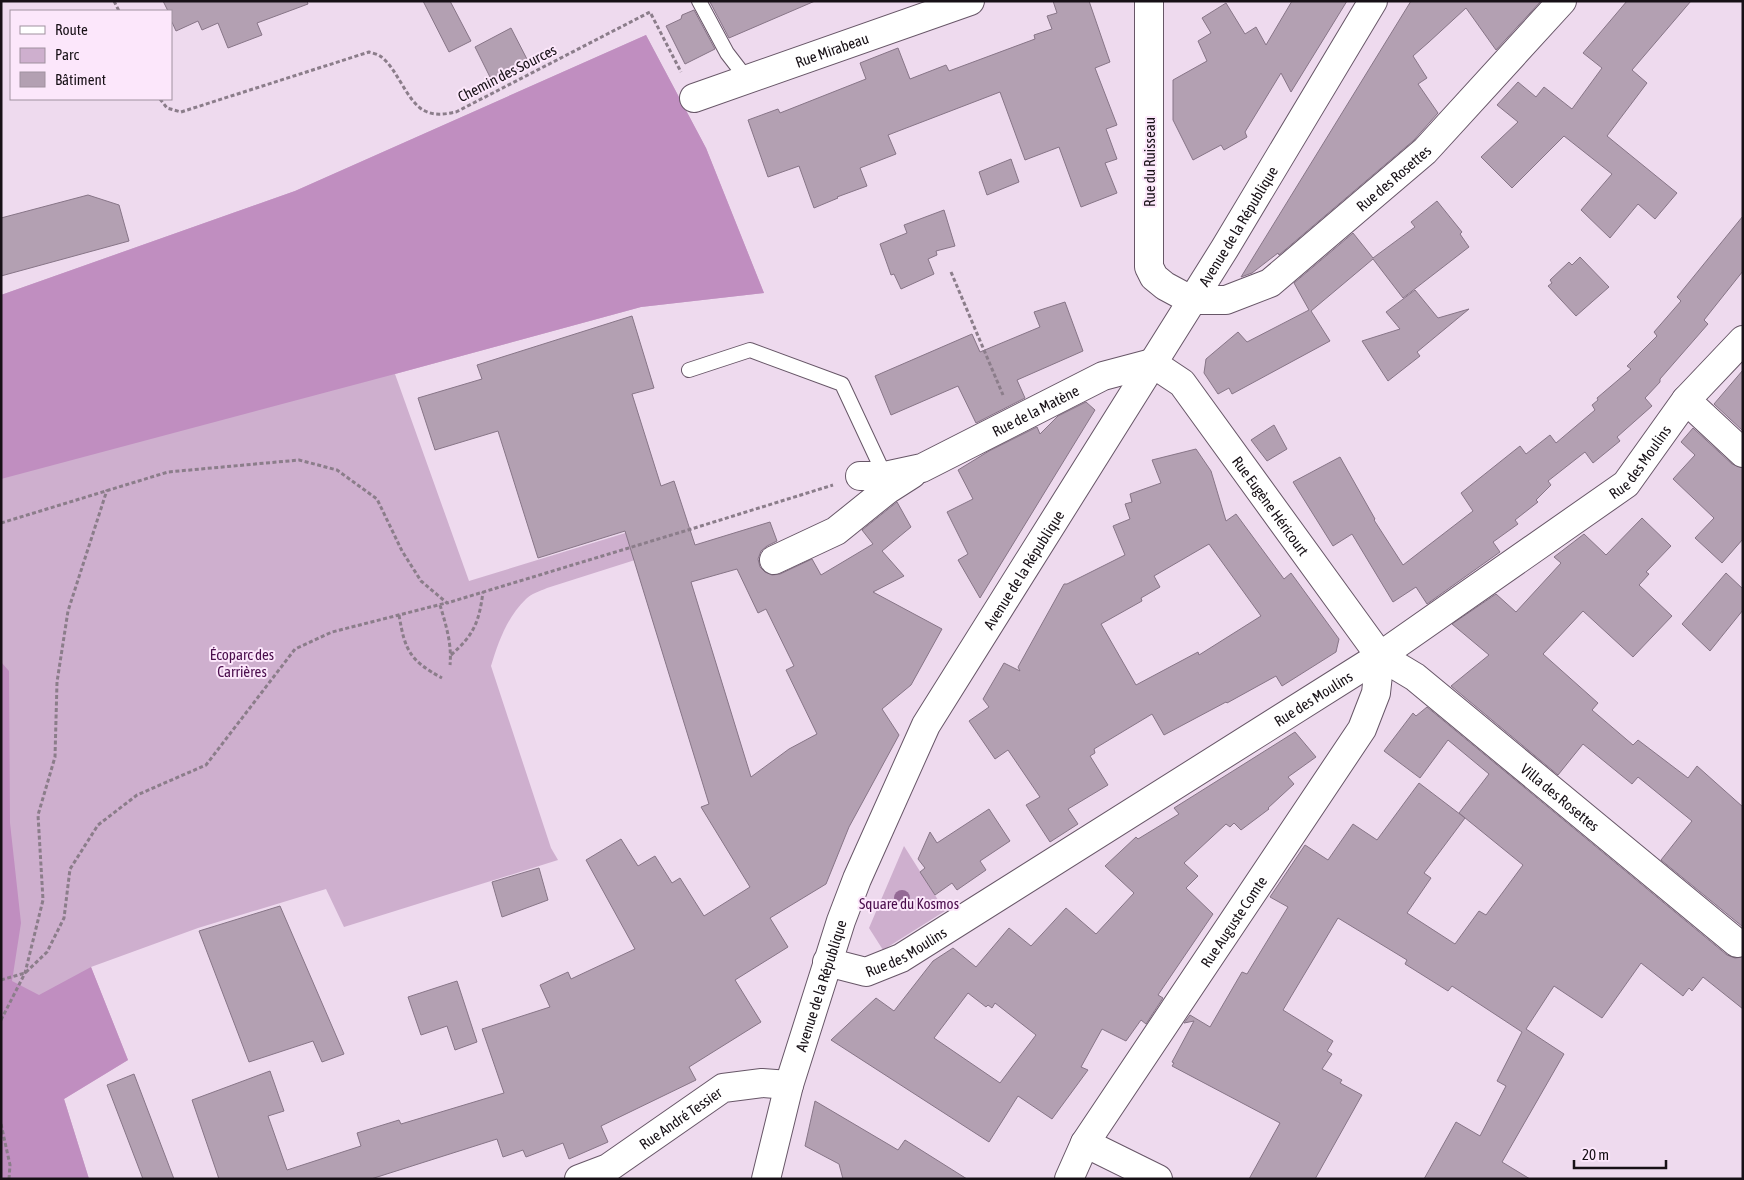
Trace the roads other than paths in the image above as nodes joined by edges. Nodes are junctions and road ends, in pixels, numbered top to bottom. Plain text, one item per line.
1 (699, 1) edge
2 (970, 1) edge
3 (1149, 1) edge
4 (1373, 1) edge
5 (1562, 1) edge
6 (747, 79) junction
7 (694, 98) road end
8 (1191, 300) junction
9 (1743, 340) edge
10 (1152, 363) junction
11 (689, 370) dead end
12 (1686, 400) junction
13 (1743, 453) edge
14 (922, 468) junction
15 (872, 476) joint
16 (774, 560) dead end
17 (1380, 656) junction
18 (1737, 943) dead end
19 (827, 962) junction
20 (789, 1085) junction
21 (1085, 1142) junction
22 (767, 1178) edge
23 (579, 1179) edge
24 (1069, 1179) edge
25 (1158, 1179) edge

1 - 6 lane
2 - 6 street, Rue Mirabeau
3 - 8 street, Rue du Ruisseau
4 - 8 street, Avenue de la République
5 - 8 street, Rue des Rosettes
6 - 7 street, Rue Mirabeau
8 - 10 street, Avenue de la République
9 - 12 street, Rue des Moulins
10 - 14 street, Rue de la Matène
10 - 17 street, Rue Eugène Héricourt
10 - 19 street, Avenue de la République
11 - 15 lane
12 - 13 street
12 - 17 street, Rue des Moulins
14 - 15 street, Rue de la Matène
14 - 16 street, Rue de la Matène
17 - 18 street, Villa des Rosettes
17 - 19 street, Rue des Moulins
17 - 21 street, Rue Auguste Comte
19 - 20 street, Avenue de la République
20 - 22 street, Avenue de la République
20 - 23 street, Rue André Tessier
21 - 24 street, Rue Auguste Comte
21 - 25 street

